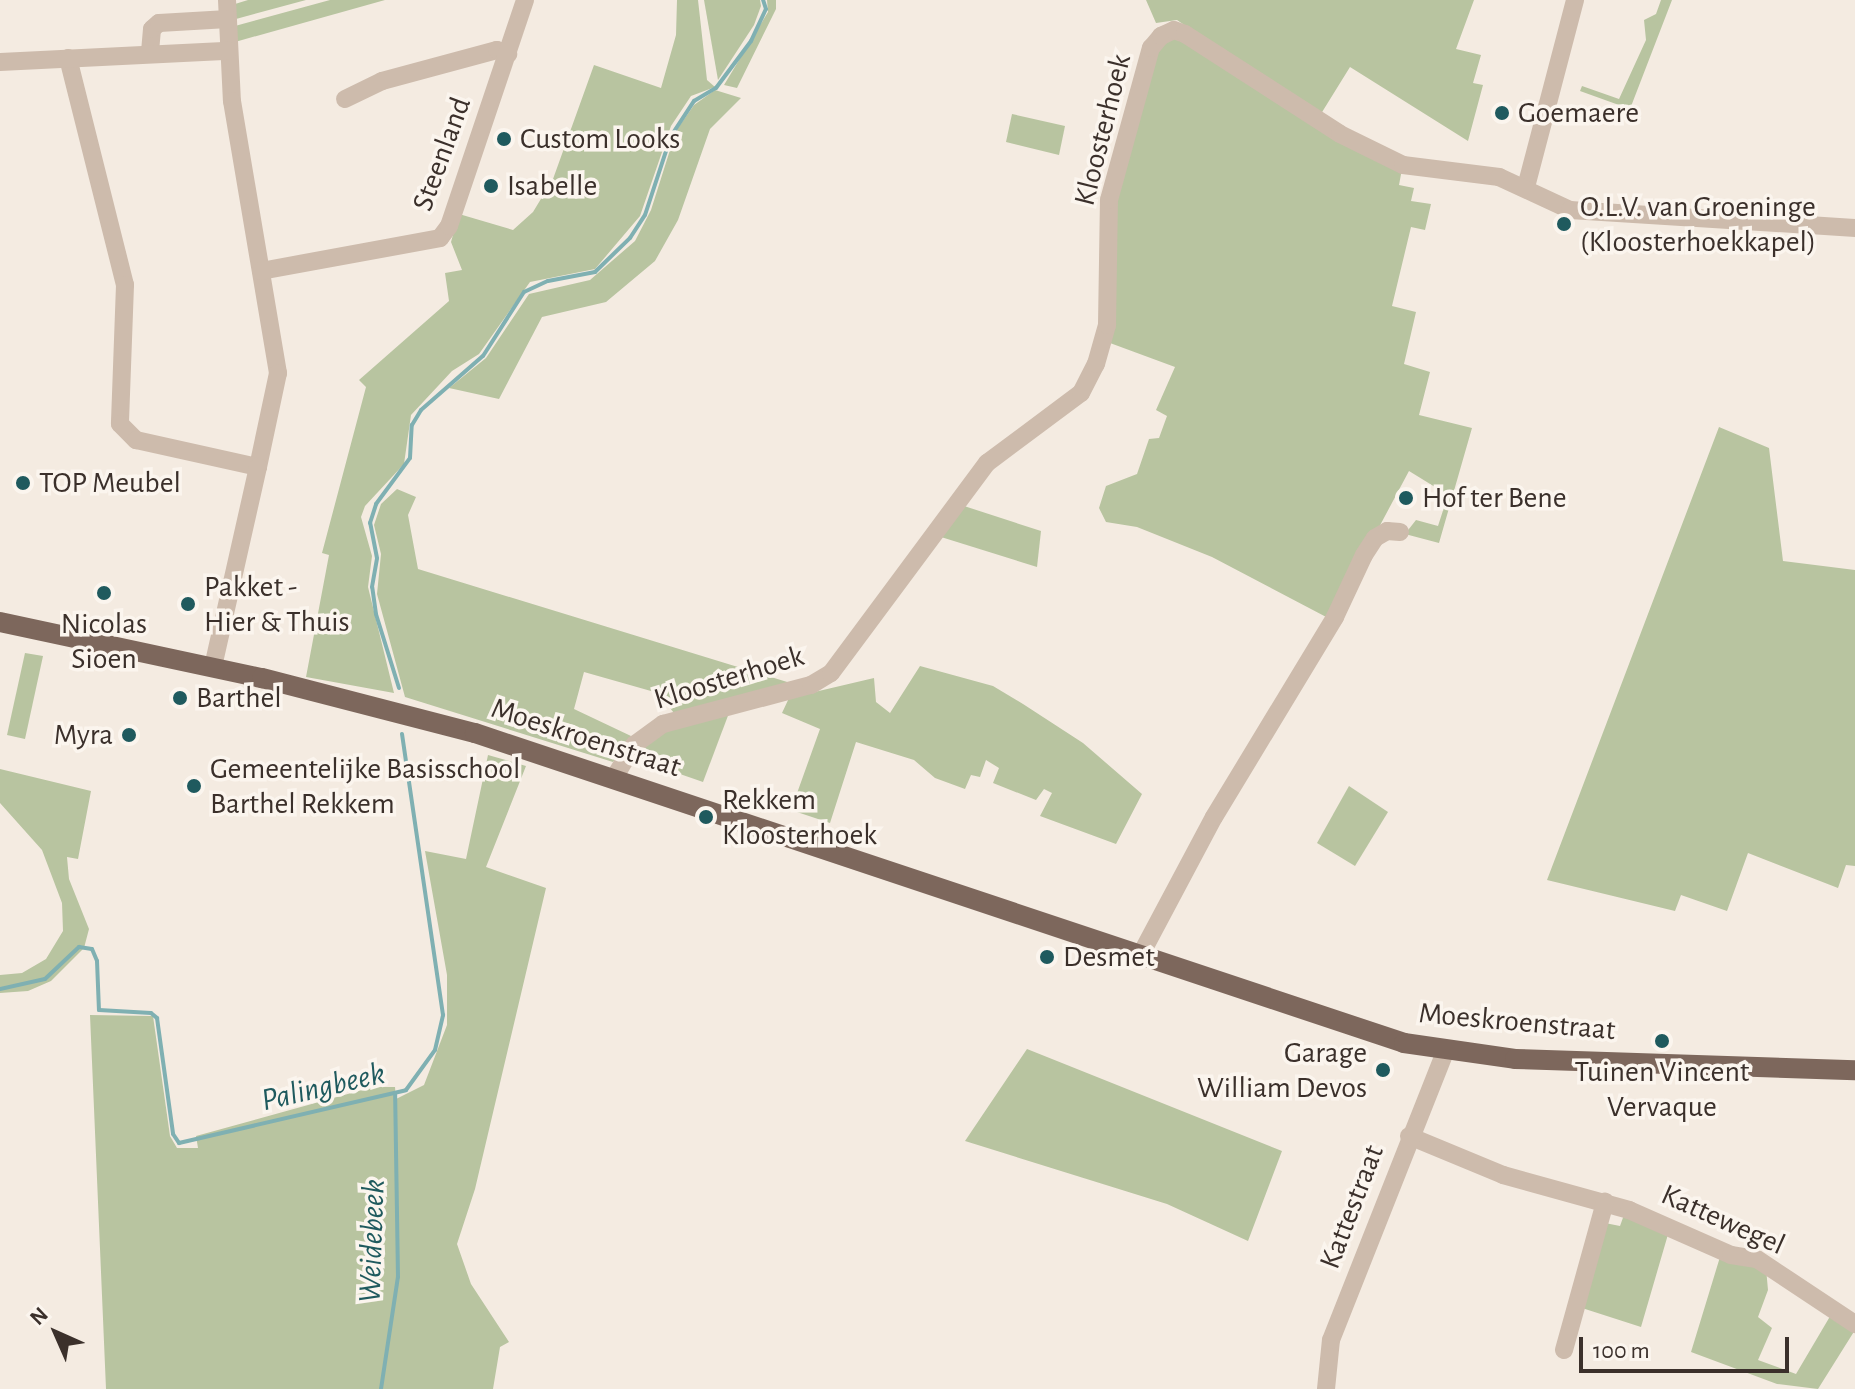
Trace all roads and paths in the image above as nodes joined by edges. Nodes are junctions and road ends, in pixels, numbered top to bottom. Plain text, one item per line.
1 (525, 0) edge
2 (1575, 0) edge
3 (228, 9) edge
4 (229, 51) junction
5 (150, 52) junction
6 (508, 54) junction
7 (68, 58) junction
8 (0, 62) edge
9 (345, 99) dead end
10 (1526, 187) junction
11 (1855, 228) edge
12 (261, 271) junction
13 (258, 467) junction
14 (1400, 532) dead end
15 (0, 622) edge
16 (213, 667) junction
17 (614, 778) junction
18 (1140, 956) junction
19 (1446, 1050) junction
20 (1855, 1070) edge
21 (1409, 1136) junction
22 (1605, 1202) junction
23 (1855, 1324) edge
24 (1564, 1350) dead end
25 (1326, 1389) edge

1 - 6 street, Steenland
2 - 10 street
3 - 4 street
3 - 5 street
4 - 5 street
4 - 12 street
5 - 7 street
6 - 9 street, Steenland
6 - 12 street, Steenland
7 - 8 street
7 - 13 street
10 - 11 street, Kloosterhoek
10 - 17 street, Kloosterhoek
12 - 13 street
13 - 16 street
14 - 18 street
15 - 16 main road, Moeskroenstraat
16 - 17 main road, Moeskroenstraat
17 - 18 main road, Moeskroenstraat
18 - 19 main road, Moeskroenstraat
19 - 20 main road, Moeskroenstraat
19 - 21 street, Kattestraat
21 - 22 street, Kattewegel
21 - 25 street, Kattestraat
22 - 23 street, Kattewegel
22 - 24 street

